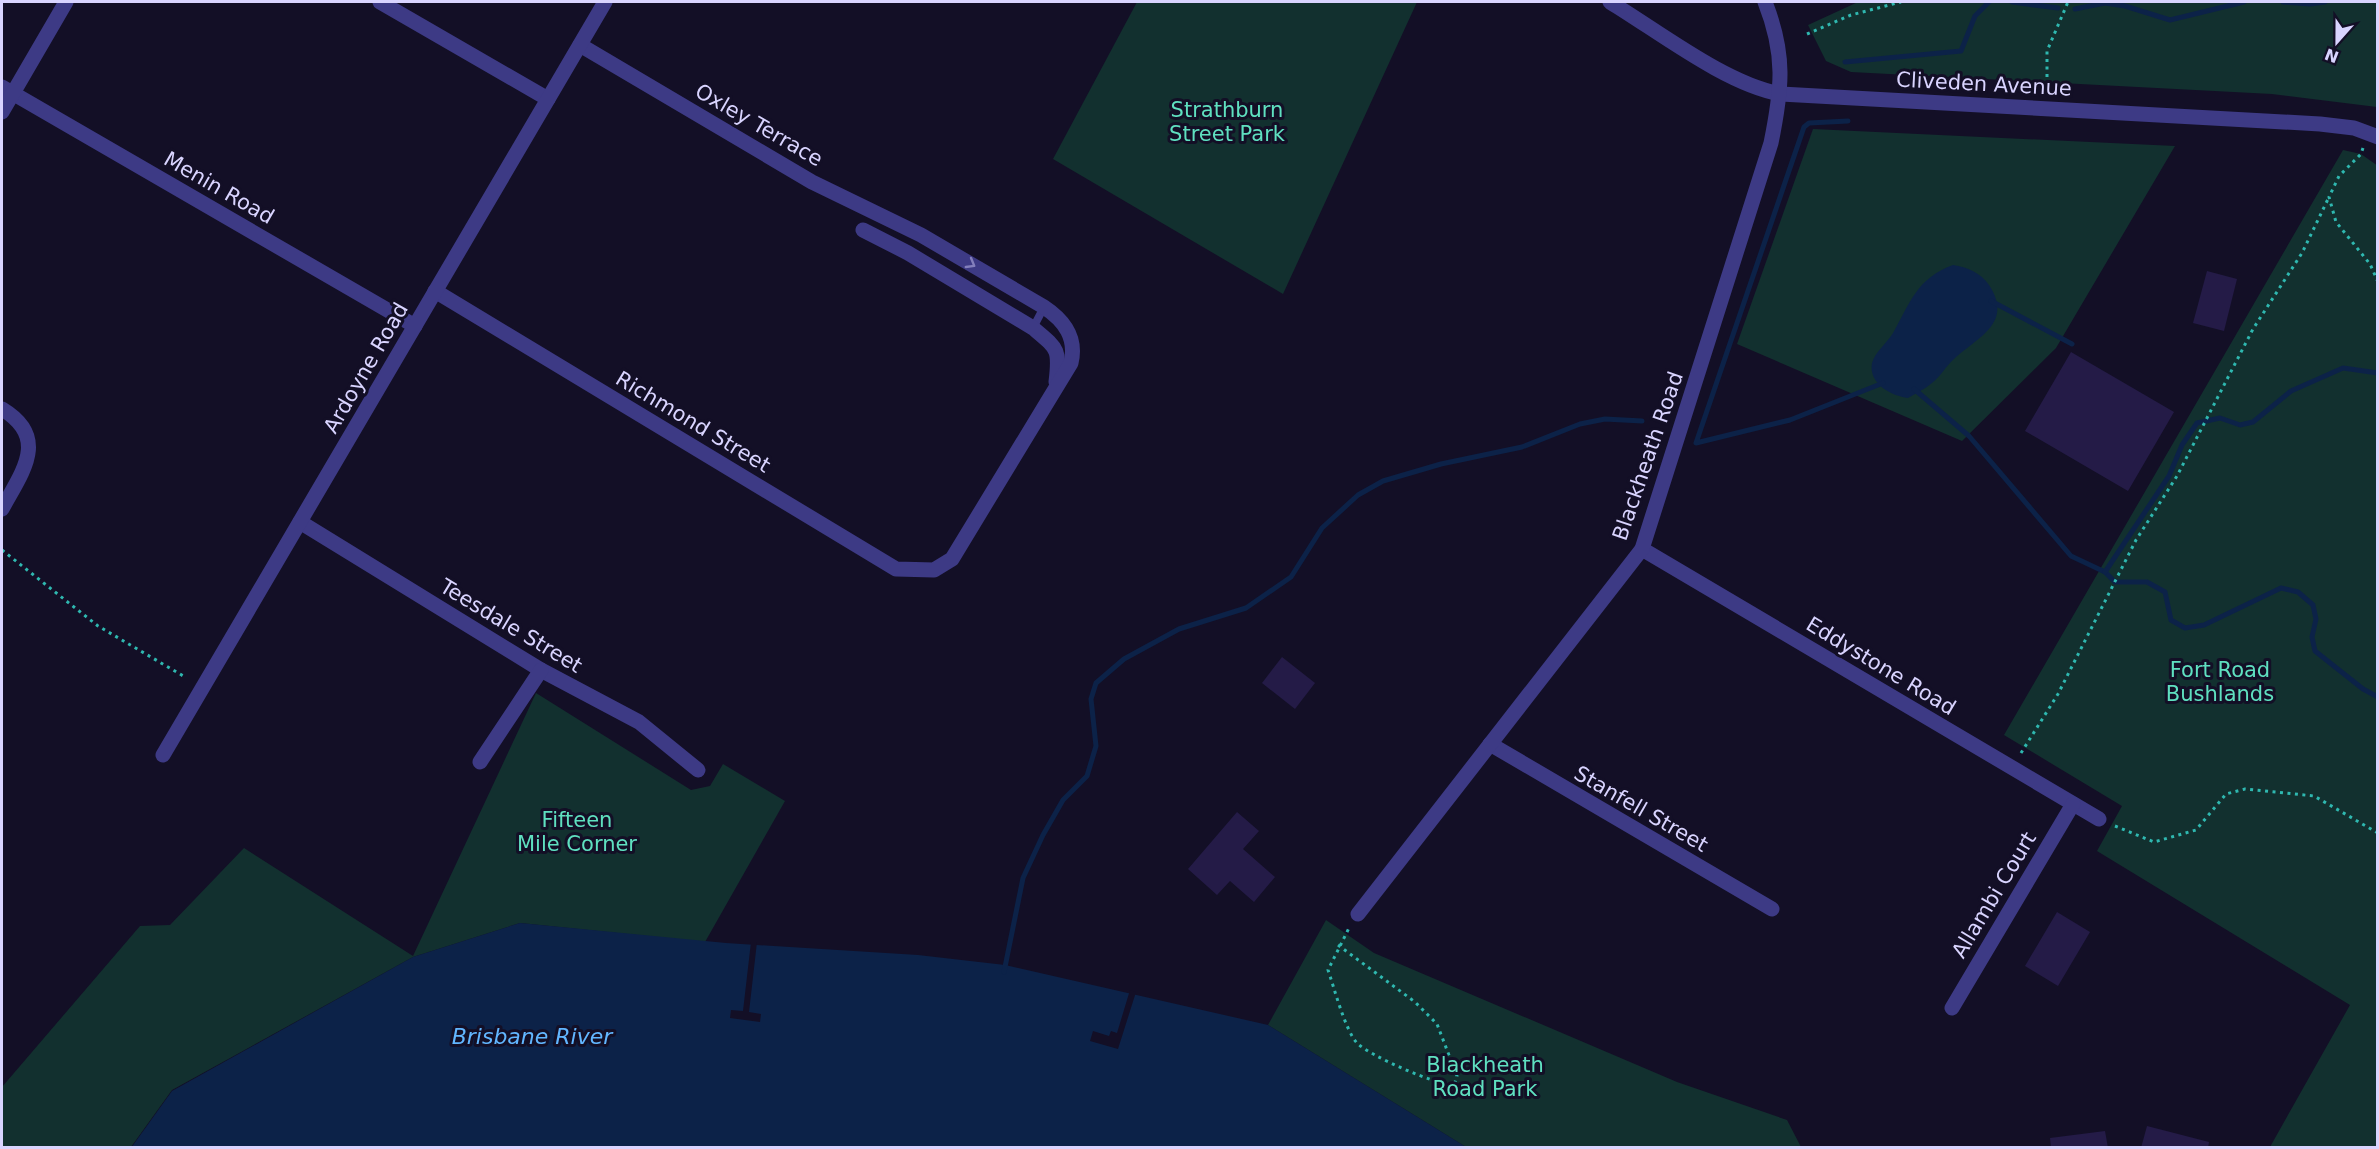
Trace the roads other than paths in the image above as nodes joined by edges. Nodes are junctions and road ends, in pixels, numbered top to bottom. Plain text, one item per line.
1 (66, 2) edge
2 (380, 2) edge
3 (605, 2) edge
4 (1610, 2) edge
5 (1765, 2) edge
6 (580, 45) junction
7 (7, 90) edge
8 (1781, 94) junction
9 (548, 99) junction
10 (2, 112) edge
11 (2373, 135) edge
12 (863, 230) dead end
13 (921, 235) junction
14 (908, 253) junction
15 (435, 291) junction
16 (1044, 307) junction
17 (415, 326) junction
18 (1033, 328) junction
19 (1056, 385) junction
20 (2, 409) edge
21 (2, 509) edge
22 (300, 522) junction
23 (1642, 549) junction
24 (934, 570) joint
25 (541, 670) junction
26 (1490, 744) junction
27 (163, 755) dead end
28 (480, 762) dead end
29 (698, 770) dead end
30 (2073, 804) junction
31 (2098, 819) road end
32 (1772, 909) dead end
33 (1358, 914) road end
34 (1952, 1008) dead end

1 - 7 street
2 - 9 street
3 - 6 street, Ardoyne Road
4 - 8 street, Cliveden Avenue
5 - 8 street, Blackheath Road
6 - 9 street, Ardoyne Road
6 - 13 street, Oxley Terrace
7 - 10 street
7 - 17 street, Menin Road
8 - 11 street, Cliveden Avenue
8 - 23 street, Blackheath Road
9 - 15 street, Ardoyne Road
12 - 14 street, Oxley Terrace
13 - 14 street
13 -> 16 street, Oxley Terrace
14 - 18 street, Oxley Terrace
15 - 17 street, Ardoyne Road
15 - 24 street, Richmond Street
16 - 18 lane
16 - 19 street, Oxley Terrace
17 - 22 street, Ardoyne Road
18 - 19 street, Oxley Terrace
19 - 24 street, Oxley Terrace
20 - 21 street
22 - 25 street, Teesdale Street
22 - 27 street, Ardoyne Road
23 - 26 street, Blackheath Road
23 - 30 street, Eddystone Road
25 - 28 street
25 - 29 street, Teesdale Street
26 - 32 street, Stanfell Street
26 - 33 street, Blackheath Road
30 - 31 street, Eddystone Road
30 - 34 street, Allambi Court

